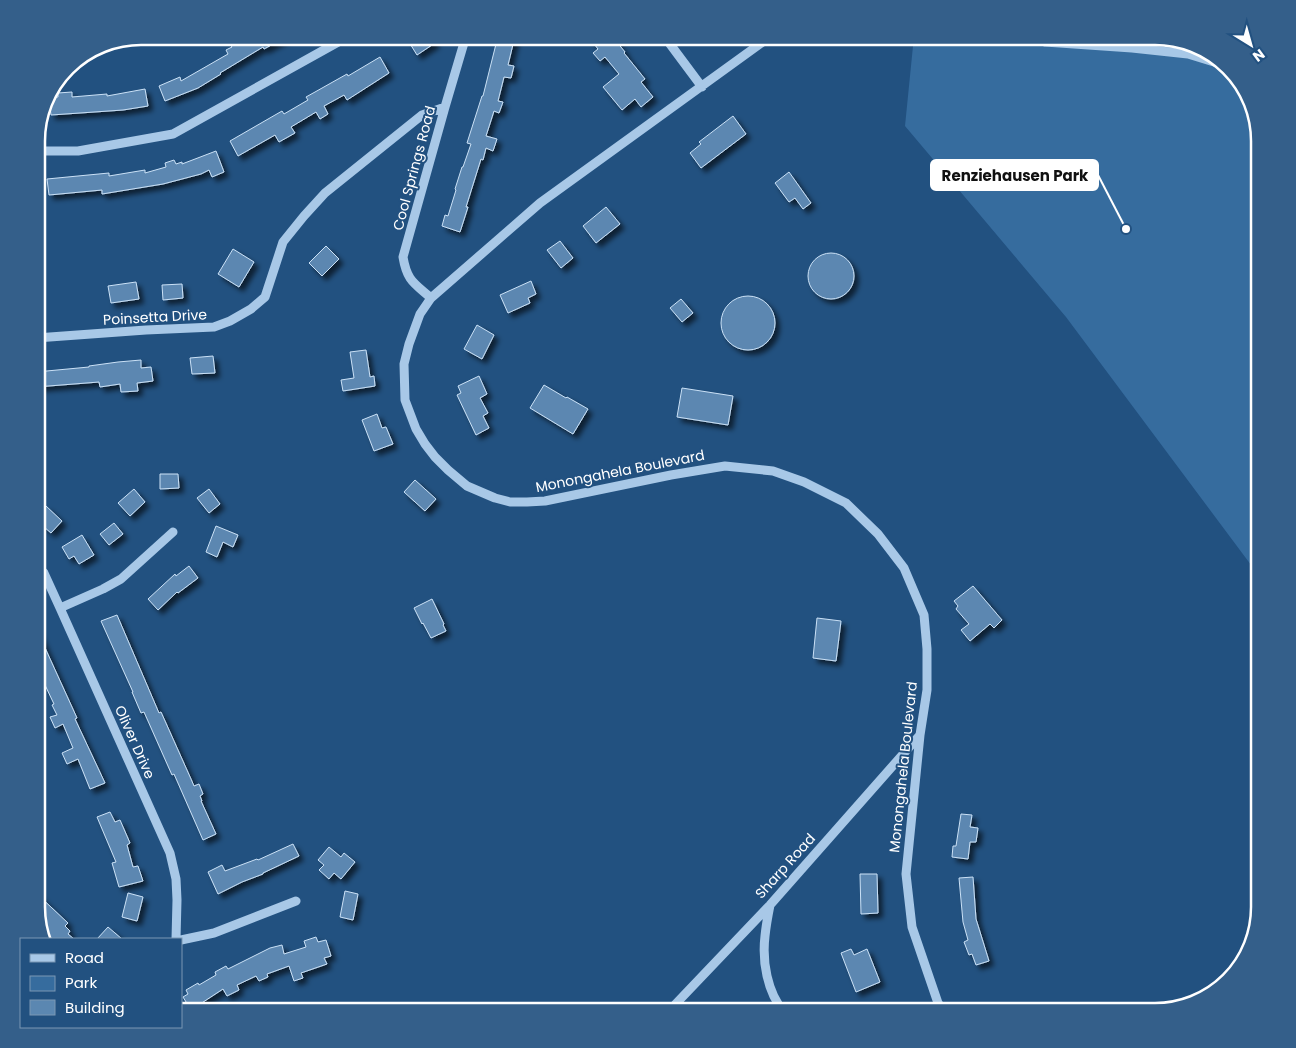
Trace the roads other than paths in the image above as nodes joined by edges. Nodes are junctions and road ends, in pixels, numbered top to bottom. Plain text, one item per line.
1 (333, 45) edge
2 (463, 45) edge
3 (671, 45) edge
4 (759, 45) edge
5 (1088, 45) edge
6 (1185, 50) edge
7 (1188, 54) junction
8 (1205, 59) edge
9 (702, 87) junction
10 (445, 107) junction
11 (45, 151) edge
12 (431, 298) junction
13 (45, 337) edge
14 (173, 532) dead end
15 (45, 575) edge
16 (60, 608) junction
17 (920, 735) junction
18 (296, 901) dead end
19 (770, 905) junction
20 (176, 938) edge
21 (182, 940) edge
22 (677, 1003) edge
23 (777, 1003) edge
24 (938, 1003) edge

1 - 11 street
2 - 10 street, Cool Springs Road
3 - 9 street
4 - 9 street, Monongahela Boulevard
5 - 7 street
6 - 7 street
7 - 8 street
9 - 12 street, Monongahela Boulevard
10 - 12 street, Cool Springs Road
10 - 13 street, Poinsetta Drive
12 - 17 street, Monongahela Boulevard
14 - 16 street
15 - 16 street, Oliver Drive
16 - 20 street, Oliver Drive
17 - 19 street, Sharp Road
17 - 24 street, Monongahela Boulevard
18 - 21 street
19 - 22 street, Sharp Road
19 - 23 street

